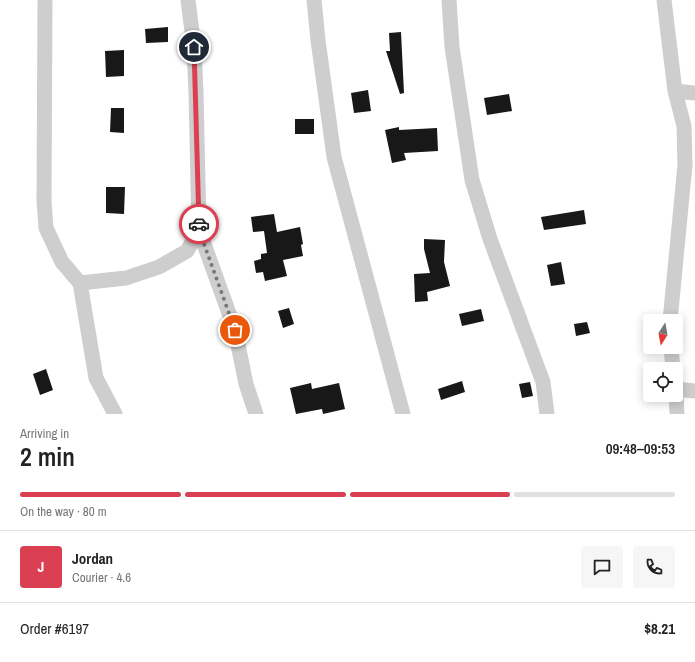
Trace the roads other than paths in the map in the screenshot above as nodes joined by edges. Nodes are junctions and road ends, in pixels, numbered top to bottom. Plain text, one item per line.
1 (45, 0) edge
2 (188, 0) edge
3 (314, 0) edge
4 (449, 0) edge
5 (664, 0) edge
6 (675, 91) junction
7 (694, 95) edge
8 (199, 230) junction
9 (80, 282) junction
10 (671, 314) edge
11 (683, 390) edge
12 (695, 391) edge
13 (676, 402) edge
14 (115, 414) edge
15 (256, 414) edge
16 (402, 414) edge
17 (547, 414) edge
18 (677, 414) edge

1 - 9 street
2 - 8 street
3 - 16 street
4 - 17 street
5 - 6 street
6 - 7 street
6 - 10 street
8 - 9 street
8 - 15 street
9 - 14 street
11 - 12 street
13 - 18 street

